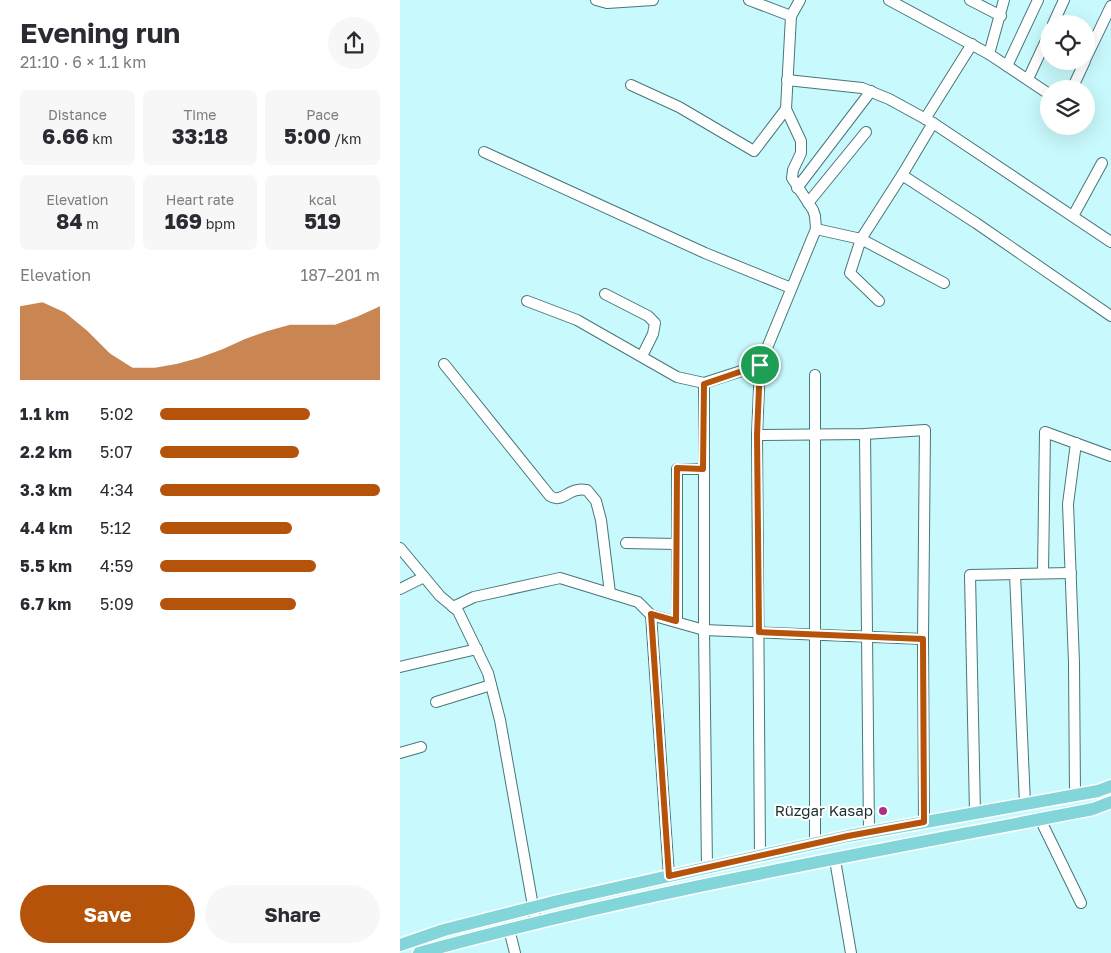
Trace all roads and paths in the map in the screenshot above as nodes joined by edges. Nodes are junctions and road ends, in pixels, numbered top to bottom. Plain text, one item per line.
1 (596, 0) edge
2 (653, 0) edge
3 (749, 0) edge
4 (800, 0) edge
5 (889, 0) edge
6 (915, 0) edge
7 (970, 0) edge
8 (1004, 0) edge
9 (1038, 0) edge
10 (1064, 0) edge
11 (1111, 6) edge
12 (910, 11) junction
13 (1057, 15) edge
14 (791, 16) junction
15 (1001, 16) junction
16 (1095, 41) edge
17 (972, 44) junction
18 (1040, 53) edge
19 (988, 54) junction
20 (1007, 66) junction
21 (1028, 79) junction
22 (787, 80) junction
23 (631, 84) dead end
24 (1040, 88) edge
25 (871, 91) junction
26 (786, 109) junction
27 (929, 121) junction
28 (866, 132) dead end
29 (484, 152) dead end
30 (1102, 163) dead end
31 (902, 175) junction
32 (797, 188) junction
33 (808, 203) junction
34 (1073, 216) junction
35 (816, 228) junction
36 (861, 239) junction
37 (1111, 242) edge
38 (944, 283) dead end
39 (791, 288) junction
40 (605, 294) dead end
41 (527, 301) dead end
42 (879, 301) dead end
43 (1111, 316) edge
44 (642, 356) junction
45 (444, 364) dead end
46 (760, 365) junction
47 (815, 375) dead end
48 (704, 384) junction
49 (814, 434) junction
50 (865, 434) junction
51 (757, 435) junction
52 (1076, 443) junction
53 (1111, 456) edge
54 (703, 469) junction
55 (626, 543) dead end
56 (676, 544) junction
57 (400, 548) edge
58 (410, 561) junction
59 (400, 567) edge
60 (1043, 573) junction
61 (1071, 573) junction
62 (1014, 574) junction
63 (424, 577) junction
64 (400, 589) edge
65 (610, 594) junction
66 (453, 607) junction
67 (651, 614) junction
68 (676, 621) junction
69 (704, 630) junction
70 (759, 632) junction
71 (816, 634) junction
72 (867, 636) junction
73 (923, 639) junction
74 (477, 649) junction
75 (400, 667) edge
76 (491, 685) junction
77 (436, 702) dead end
78 (421, 747) dead end
79 (400, 753) edge
80 (1111, 786) edge
81 (1075, 795) junction
82 (1111, 802) edge
83 (1025, 804) junction
84 (975, 813) junction
85 (1040, 819) junction
86 (924, 822) junction
87 (869, 832) junction
88 (815, 844) junction
89 (760, 856) junction
90 (835, 860) junction
91 (707, 868) junction
92 (669, 876) junction
93 (1081, 903) dead end
94 (534, 907) junction
95 (536, 923) junction
96 (509, 929) junction
97 (400, 945) edge
98 (420, 953) edge
99 (515, 953) edge
100 (851, 953) edge

1 - 2 street
3 - 14 street
4 - 14 street
5 - 12 street
6 - 12 street
7 - 15 street
8 - 15 street
9 - 20 street
10 - 13 street
11 - 16 street
12 - 17 street
14 - 22 street
15 - 19 street
17 - 19 street
17 - 27 street
18 - 21 street
19 - 20 street
20 - 21 street
21 - 24 street
22 - 25 street
22 - 26 street
23 - 26 street
25 - 27 street
25 - 32 street
26 - 32 street
27 - 31 street
27 - 34 street
28 - 33 street
29 - 39 street
30 - 34 street
31 - 36 street
31 - 43 street
32 - 33 street
33 - 35 street
34 - 37 street
35 - 36 street
35 - 39 street
36 - 38 street
36 - 42 street
39 - 46 street
40 - 44 street
41 - 44 street
44 - 48 street
45 - 65 street
46 - 48 street
46 - 51 street
47 - 49 street
48 - 54 street
49 - 50 street
49 - 51 street
49 - 71 street
50 - 72 street
50 - 73 street
51 - 70 street
52 - 53 street
52 - 60 street
52 - 61 street
54 - 56 street
54 - 69 street
55 - 56 street
56 - 68 street
57 - 58 street
58 - 59 street
58 - 63 street
60 - 61 street
60 - 62 street
61 - 81 street
62 - 83 street
62 - 84 street
63 - 64 street
63 - 66 street
65 - 66 street
65 - 67 street
66 - 74 street
67 - 68 street
67 - 92 street
68 - 69 street
69 - 70 street
69 - 91 street
70 - 71 street
70 - 89 street
71 - 72 street
71 - 88 street
72 - 73 street
72 - 87 street
73 - 86 street
74 - 75 street
74 - 76 street
76 - 77 street
76 - 94 street
78 - 79 street
80 - 81 main road
81 - 83 main road
82 - 85 main road
83 - 84 main road
84 - 86 main road
85 - 90 main road
85 - 93 street
86 - 87 main road
87 - 88 main road
88 - 89 main road
89 - 91 main road
90 - 95 main road
90 - 100 street
91 - 92 main road
92 - 94 main road
94 - 95 street
94 - 97 main road
95 - 96 main road
96 - 98 main road
96 - 99 street

